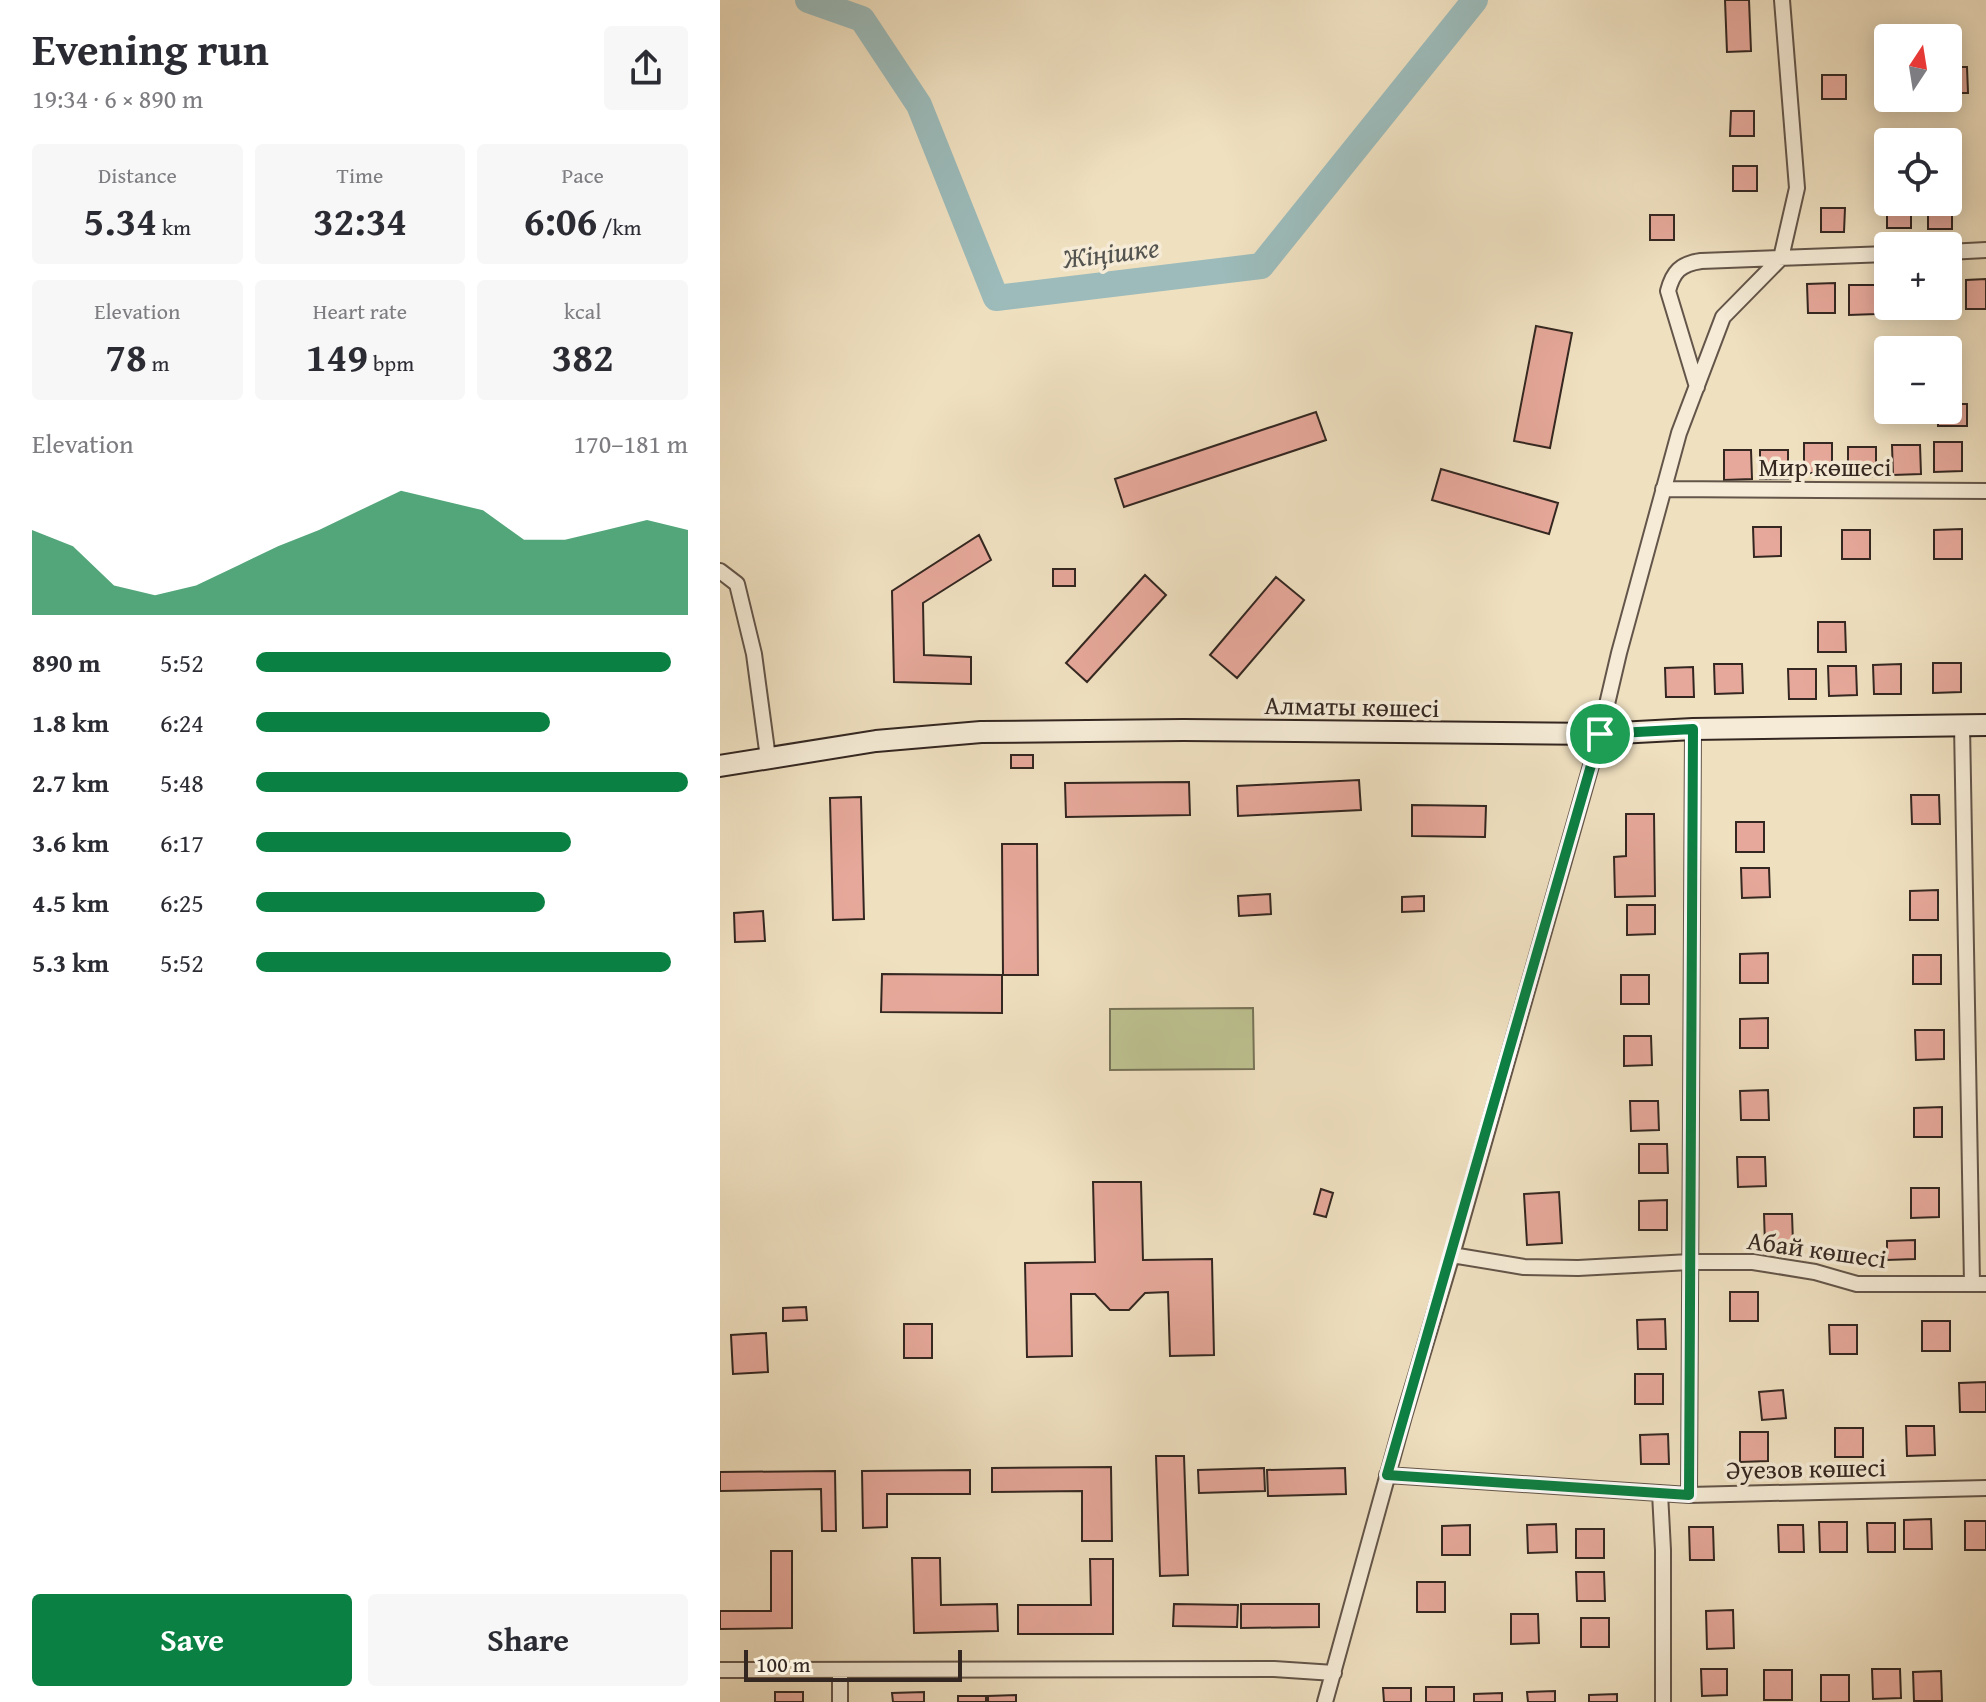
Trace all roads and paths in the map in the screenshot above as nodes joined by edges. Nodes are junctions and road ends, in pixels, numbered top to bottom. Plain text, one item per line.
1 (1782, 0) edge
2 (1986, 250) edge
3 (1962, 251) edge
4 (1874, 255) edge
5 (1781, 258) junction
6 (1697, 387) junction
7 (1663, 489) junction
8 (1986, 491) edge
9 (720, 571) edge
10 (1962, 725) junction
11 (1986, 725) edge
12 (1693, 729) junction
13 (1600, 734) junction
14 (768, 758) junction
15 (720, 766) edge
16 (1452, 1255) junction
17 (1690, 1262) junction
18 (1979, 1284) edge
19 (1387, 1475) junction
20 (1986, 1488) edge
21 (1660, 1493) junction
22 (1689, 1495) junction
23 (720, 1670) edge
24 (840, 1671) junction
25 (1334, 1673) junction
26 (840, 1702) edge
27 (1325, 1702) edge
28 (1663, 1702) edge

1 - 5 street
2 - 3 street
4 - 5 street
5 - 6 street
5 - 6 street
6 - 7 street
7 - 8 street, Мир көшесі
7 - 13 street
9 - 14 street
10 - 11 street, Алматы көшесі
10 - 12 street, Алматы көшесі
10 - 18 street
12 - 13 street, Алматы көшесі
12 - 17 street
13 - 14 street, Алматы көшесі
13 - 16 street
14 - 15 street, Алматы көшесі
16 - 17 street, Абай көшесі
16 - 19 street
17 - 18 street, Абай көшесі
17 - 22 street
19 - 21 street, Әуезов көшесі
19 - 25 street
20 - 22 street, Әуезов көшесі
21 - 22 street, Әуезов көшесі
21 - 28 street
23 - 24 street
24 - 25 street
24 - 26 street
25 - 27 street

